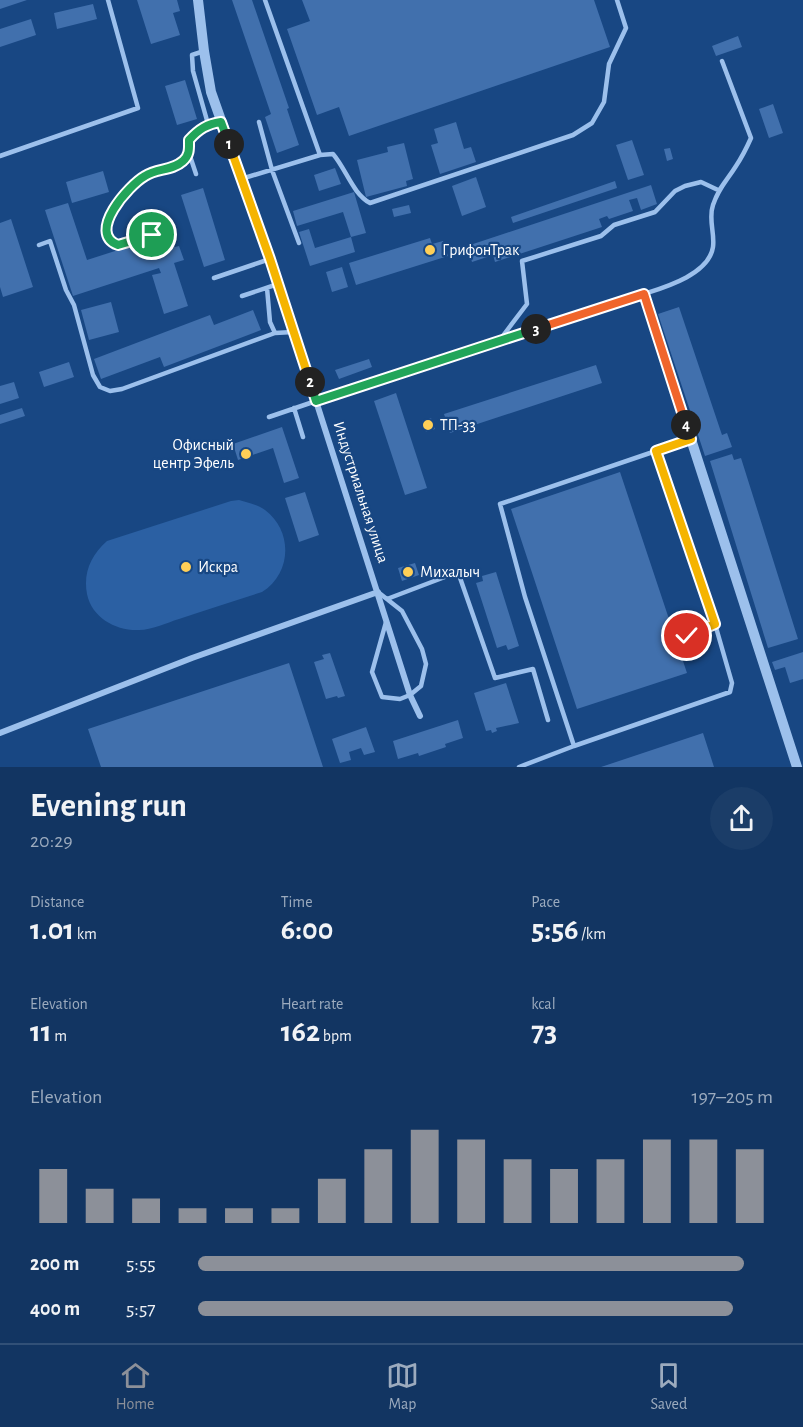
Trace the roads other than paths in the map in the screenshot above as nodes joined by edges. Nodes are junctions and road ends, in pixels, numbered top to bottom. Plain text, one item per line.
1 (108, 0) edge
2 (198, 0) edge
3 (265, 0) edge
4 (617, 0) edge
5 (204, 51) junction
6 (722, 61) dead end
7 (221, 122) junction
8 (259, 122) dead end
9 (208, 124) junction
10 (189, 153) junction
11 (320, 155) junction
12 (0, 156) edge
13 (272, 170) junction
14 (196, 174) dead end
15 (241, 179) junction
16 (718, 190) junction
17 (152, 235) dead end
18 (299, 243) dead end
19 (39, 245) dead end
20 (270, 259) junction
21 (214, 279) dead end
22 (272, 286) junction
23 (644, 294) junction
24 (242, 296) dead end
25 (293, 332) junction
26 (275, 333) junction
27 (499, 341) junction
28 (316, 401) junction
29 (294, 408) junction
30 (269, 417) dead end
31 (303, 437) dead end
32 (691, 439) junction
33 (656, 451) junction
34 (378, 592) junction
35 (387, 599) junction
36 (387, 619) junction
37 (715, 624) junction
38 (687, 636) dead end
39 (410, 695) junction
40 (420, 716) dead end
41 (548, 720) dead end
42 (0, 733) edge
43 (574, 746) junction
44 (541, 759) junction
45 (519, 767) edge
46 (543, 767) edge
47 (797, 767) edge

1 - 12 lane
2 - 5 street, Индустриальная улица
3 - 11 lane
4 - 11 lane
5 - 7 street, Индустриальная улица
5 - 9 lane
6 - 16 lane
7 - 9 lane
7 - 15 street, Индустриальная улица
8 - 13 lane
9 - 10 lane
10 - 14 lane
10 - 17 lane
11 - 13 lane
13 - 15 lane
13 - 18 lane
15 - 20 street, Индустриальная улица
16 - 23 lane
16 - 27 lane
19 - 26 lane
20 - 21 lane
20 - 22 street, Индустриальная улица
22 - 24 lane
22 - 25 street, Индустриальная улица
22 - 26 lane
23 - 27 street
23 - 32 street
25 - 26 lane
25 - 28 street, Индустриальная улица
27 - 28 street
28 - 29 lane
28 - 34 street, Индустриальная улица
29 - 30 lane
29 - 31 lane
32 - 33 lane
32 - 47 street
33 - 37 lane
33 - 43 lane
34 - 35 lane
34 - 36 street, Индустриальная улица
34 - 42 street
35 - 39 lane
35 - 41 lane
36 - 39 street, Индустриальная улица
36 - 39 lane
37 - 38 lane
37 - 43 lane
39 - 40 street, Индустриальная улица
43 - 44 lane
44 - 45 lane
44 - 46 lane

